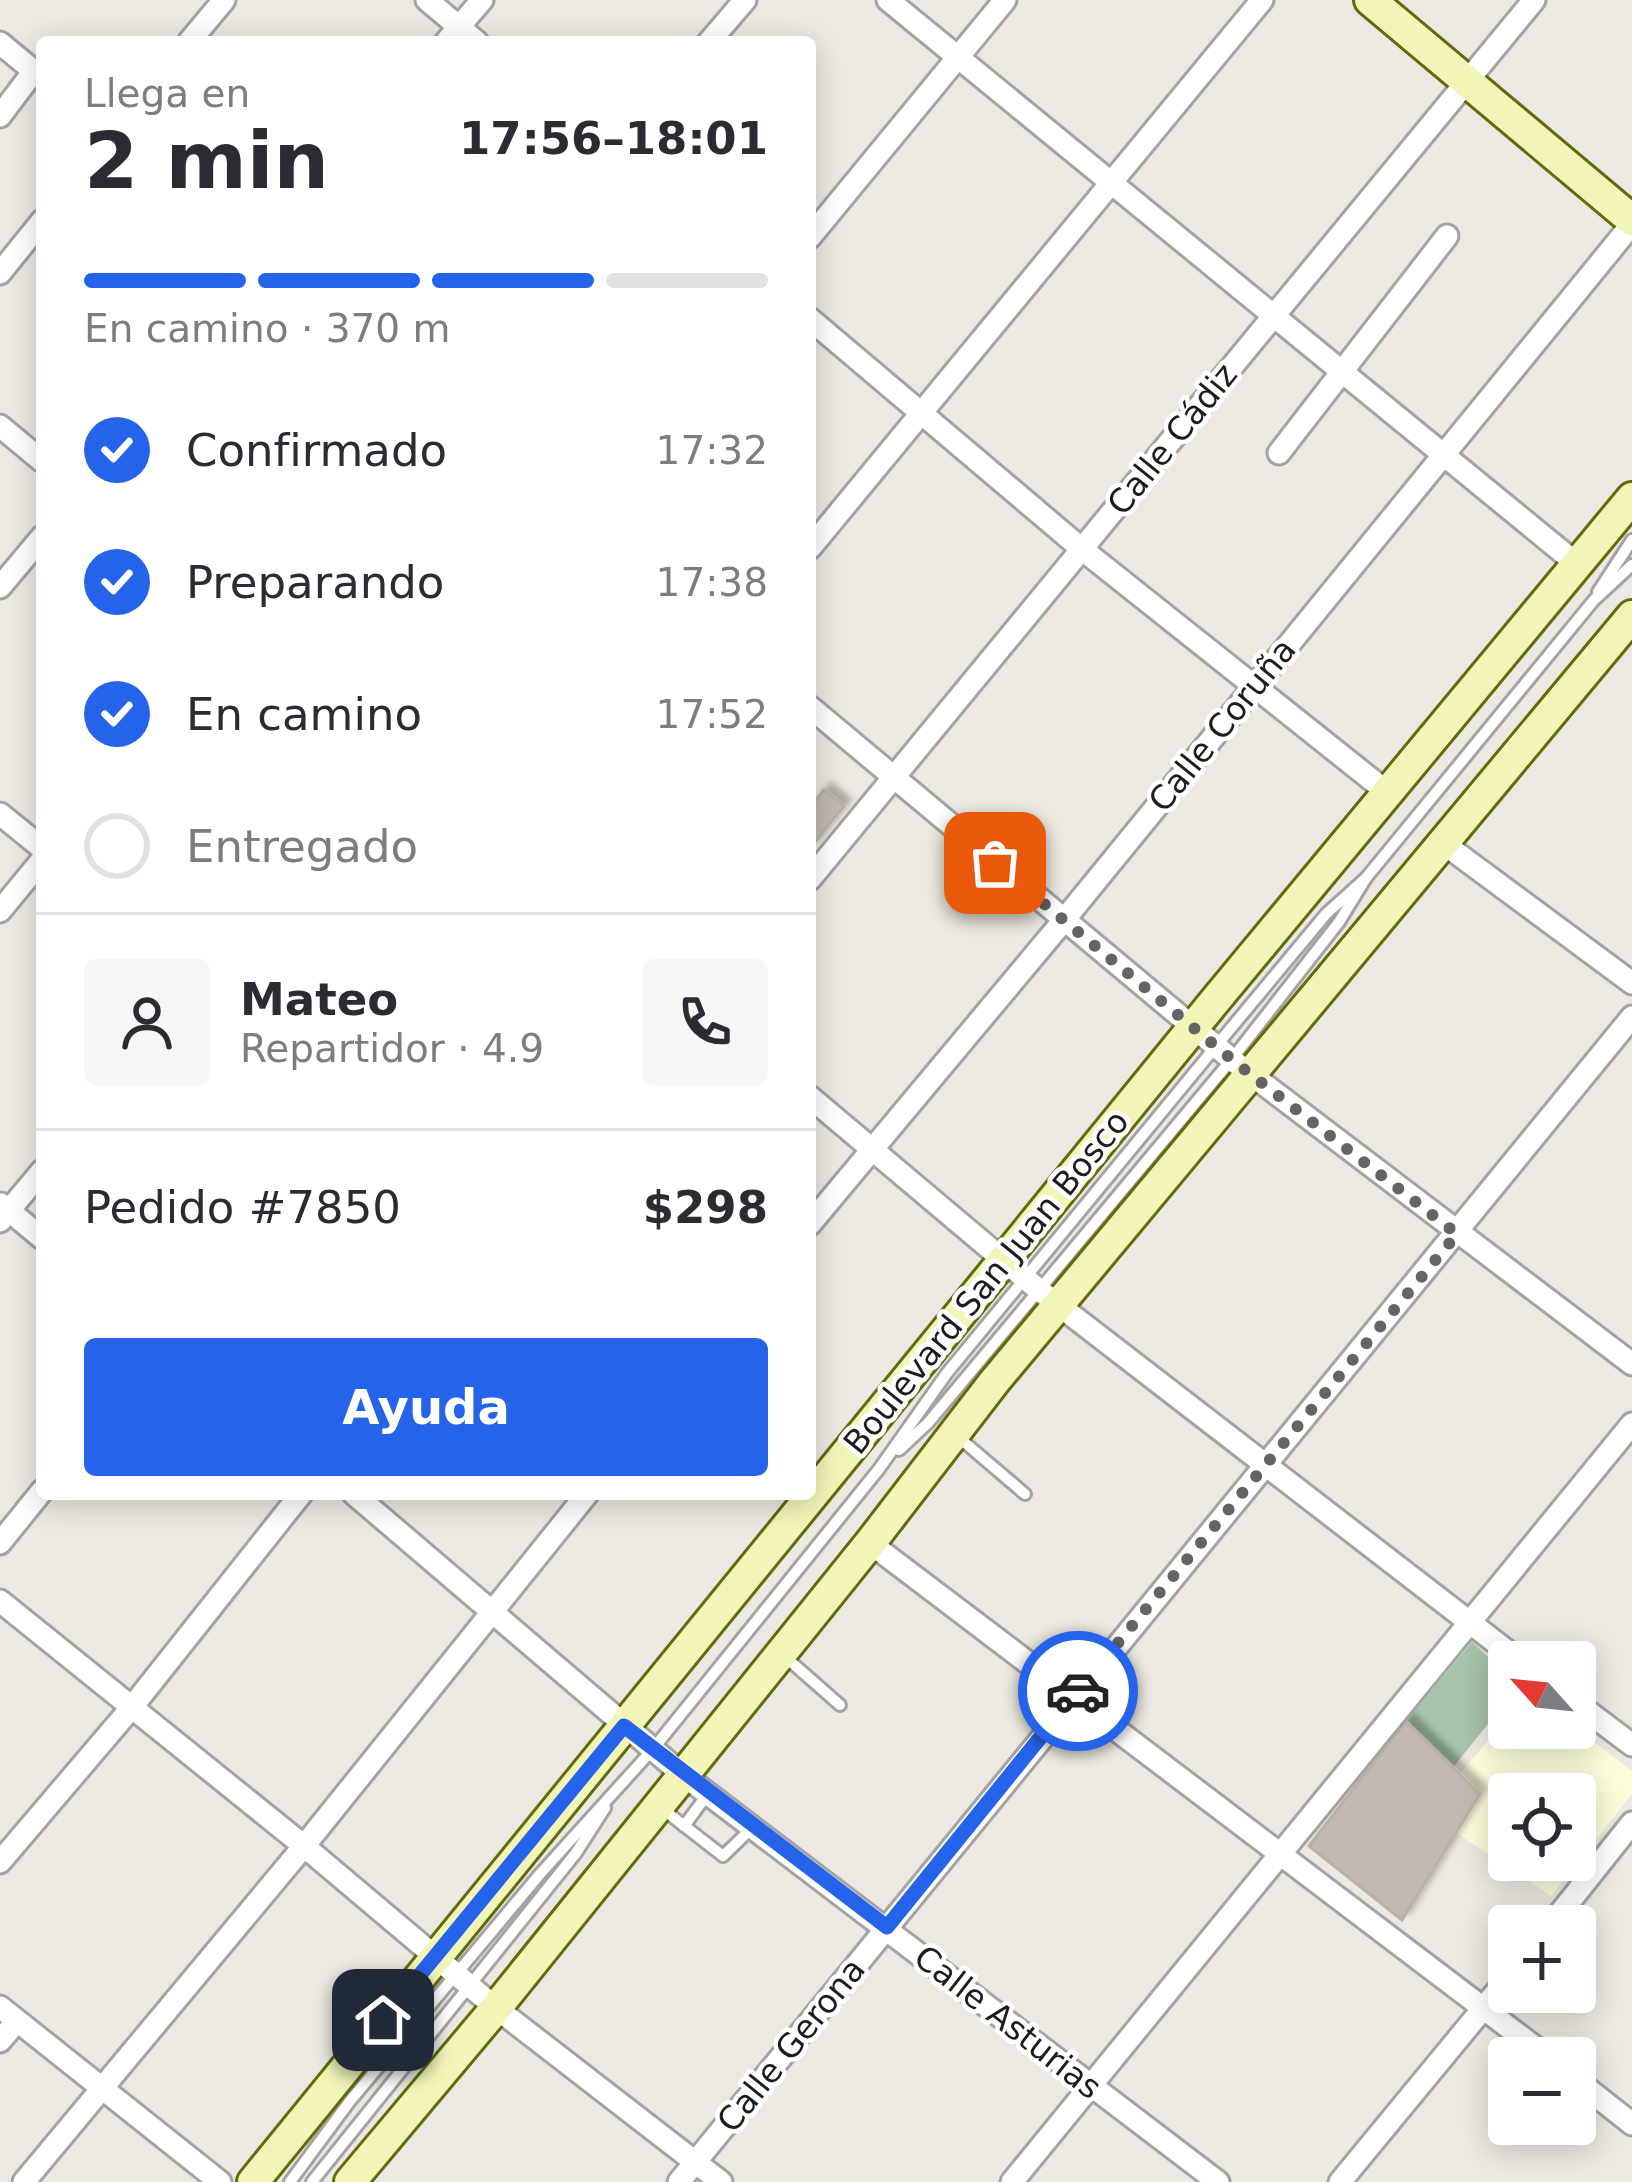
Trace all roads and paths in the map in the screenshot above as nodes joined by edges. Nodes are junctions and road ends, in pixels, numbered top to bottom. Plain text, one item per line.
1 (224, 0) edge
2 (428, 0) edge
3 (482, 0) edge
4 (745, 0) edge
5 (888, 0) edge
6 (1005, 0) edge
7 (1262, 0) edge
8 (1370, 0) edge
9 (1534, 0) edge
10 (453, 34) edge
11 (194, 36) edge
12 (715, 36) edge
13 (0, 44) edge
14 (958, 58) junction
15 (36, 73) edge
16 (36, 77) edge
17 (1467, 80) junction
18 (0, 116) edge
19 (1115, 182) junction
20 (1632, 222) edge
21 (36, 228) edge
22 (816, 230) edge
23 (1447, 236) dead end
24 (0, 273) edge
25 (1274, 315) junction
26 (816, 324) edge
27 (1340, 370) junction
28 (920, 414) junction
29 (0, 426) edge
30 (1279, 453) dead end
31 (1444, 454) junction
32 (36, 456) edge
33 (1632, 498) edge
34 (1632, 540) edge
35 (816, 541) edge
36 (36, 544) edge
37 (1083, 550) junction
38 (1576, 563) junction
39 (1632, 565) edge
40 (0, 587) edge
41 (1594, 600) junction
42 (1632, 616) edge
43 (1253, 685) junction
44 (816, 712) edge
45 (892, 778) junction
46 (1387, 792) junction
47 (0, 814) edge
48 (36, 843) edge
49 (1443, 843) junction
50 (36, 867) edge
51 (816, 871) edge
52 (1366, 878) junction
53 (0, 911) edge
54 (1064, 920) junction
55 (1632, 983) edge
56 (1632, 1017) edge
57 (1223, 1051) junction
58 (816, 1102) edge
59 (872, 1150) junction
60 (36, 1177) edge
61 (3, 1212) edge
62 (816, 1217) edge
63 (36, 1234) edge
64 (1457, 1234) junction
65 (1033, 1283) junction
66 (1632, 1364) edge
67 (1632, 1424) edge
68 (954, 1433) junction
69 (1267, 1463) junction
70 (879, 1469) junction
71 (816, 1480) edge
72 (1025, 1494) dead end
73 (36, 1498) edge
74 (296, 1500) edge
75 (361, 1500) edge
76 (582, 1500) edge
77 (800, 1500) edge
78 (0, 1543) edge
79 (870, 1543) junction
80 (0, 1601) edge
81 (492, 1610) junction
82 (1471, 1624) junction
83 (1493, 1641) edge
84 (780, 1653) junction
85 (1073, 1696) junction
86 (840, 1705) dead end
87 (132, 1707) junction
88 (1596, 1718) edge
89 (624, 1726) junction
90 (1632, 1745) edge
91 (652, 1749) junction
92 (682, 1774) junction
93 (709, 1793) junction
94 (610, 1800) junction
95 (658, 1804) junction
96 (1632, 1823) edge
97 (684, 1826) junction
98 (753, 1827) junction
99 (304, 1846) junction
100 (1282, 1856) junction
101 (0, 1862) edge
102 (1567, 1905) edge
103 (887, 1927) junction
104 (454, 1972) junction
105 (1488, 2003) edge
106 (1485, 2007) junction
107 (496, 2008) junction
108 (8, 2014) edge
109 (1523, 2037) edge
110 (0, 2041) edge
111 (1091, 2088) junction
112 (103, 2090) junction
113 (1596, 2096) edge
114 (1632, 2124) edge
115 (695, 2163) junction
116 (24, 2182) edge
117 (220, 2182) edge
118 (254, 2182) edge
119 (290, 2182) edge
120 (312, 2182) edge
121 (350, 2182) edge
122 (679, 2182) edge
123 (721, 2182) edge
124 (1012, 2182) edge
125 (1218, 2182) edge
126 (1340, 2182) edge

1 - 11 street
2 - 10 street
3 - 10 street
4 - 12 street
5 - 14 street
6 - 14 street
7 - 19 street
8 - 17 street
9 - 17 street, Calle Cádiz
13 - 15 street
14 - 19 street
14 - 22 street
16 - 18 street
17 - 20 street
17 - 25 street, Calle Cádiz
19 - 25 street
19 - 28 street
20 - 31 street, Calle Coruña
21 - 24 street
23 - 27 street
25 - 27 street
25 - 37 street, Calle Cádiz
26 - 28 street
27 - 30 street
27 - 31 street
28 - 35 street
28 - 37 street
29 - 32 street
31 - 38 street
31 - 43 street, Calle Coruña
33 - 38 street, Boulevard San Juan Bosco
34 - 41 lane
36 - 40 street
37 - 43 street
37 - 45 street, Calle Cádiz
38 - 46 street, Boulevard San Juan Bosco
39 - 41 lane
41 - 52 lane
42 - 49 street, Boulevard San Juan Bosco
43 - 46 street
43 - 54 street, Calle Coruña
44 - 45 street
45 - 51 street, Calle Cádiz
45 - 54 street
46 - 57 street, Boulevard San Juan Bosco
47 - 48 street
49 - 55 street
49 - 57 street, Boulevard San Juan Bosco
50 - 53 street
52 - 57 lane
52 - 57 lane
54 - 57 street
54 - 59 street, Calle Coruña
56 - 64 street, Calle Gerona
57 - 64 street
57 - 65 street, Boulevard San Juan Bosco
57 - 65 street, Boulevard San Juan Bosco
58 - 59 street
59 - 62 street, Calle Coruña
59 - 65 street
60 - 61 street
61 - 63 street
64 - 66 street
64 - 69 street, Calle Gerona
65 - 68 street, Boulevard San Juan Bosco
65 - 69 street
65 - 70 lane
65 - 70 lane
65 - 71 street, Boulevard San Juan Bosco
67 - 82 street
68 - 72 lane
68 - 79 street, Boulevard San Juan Bosco
69 - 82 street
69 - 85 street, Calle Gerona
70 - 91 lane
73 - 78 street
74 - 87 street
75 - 81 street, Calle Asturias
76 - 81 street
77 - 89 street, Boulevard San Juan Bosco
79 - 84 street, Boulevard San Juan Bosco
79 - 85 street
80 - 87 street
81 - 89 street, Calle Asturias
81 - 99 street
82 - 83 street
82 - 100 street
84 - 86 lane
84 - 92 street, Boulevard San Juan Bosco
85 - 100 street
85 - 103 street, Calle Gerona
87 - 99 street
87 - 101 street
88 - 90 street
89 - 91 street, Calle Asturias
89 - 104 street, Boulevard San Juan Bosco
91 - 92 street, Calle Asturias
91 - 94 lane
92 - 93 street, Calle Asturias
92 - 95 street, Boulevard San Juan Bosco
93 - 97 lane
93 - 98 street, Calle Asturias
94 - 104 lane
94 - 104 lane
95 - 97 lane
95 - 107 street, Boulevard San Juan Bosco
96 - 102 street
97 - 98 lane
98 - 103 street, Calle Asturias
99 - 104 street
99 - 112 street
100 - 106 street
100 - 111 street
103 - 111 street, Calle Asturias
103 - 115 street, Calle Gerona
104 - 107 street
104 - 118 street, Boulevard San Juan Bosco
104 - 119 lane
104 - 120 lane
105 - 106 street
106 - 109 street
106 - 126 street
107 - 115 street
107 - 121 street, Boulevard San Juan Bosco
108 - 110 street
108 - 112 street
111 - 124 street
111 - 125 street, Calle Asturias
112 - 116 street
112 - 117 street
113 - 114 street
115 - 122 street, Calle Gerona
115 - 123 street

